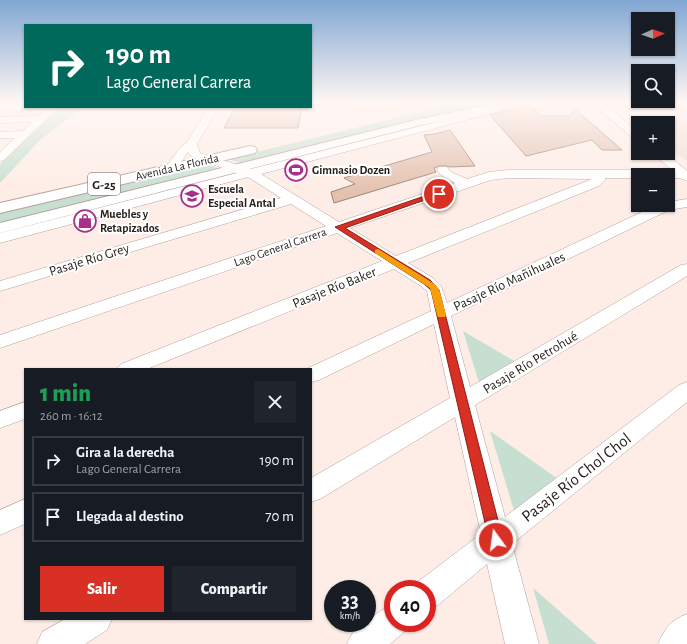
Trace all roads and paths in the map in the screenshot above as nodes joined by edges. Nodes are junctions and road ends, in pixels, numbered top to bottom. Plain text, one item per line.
1 (198, 133) edge
2 (380, 133) edge
3 (25, 134) joint
4 (0, 135) edge
5 (191, 144) junction
6 (265, 146) dead end
7 (2, 154) edge
8 (208, 160) junction
9 (667, 160) edge
10 (171, 168) junction
11 (443, 170) dead end
12 (243, 171) junction
13 (597, 174) junction
14 (685, 175) edge
15 (468, 184) junction
16 (293, 199) junction
17 (687, 203) edge
18 (96, 204) junction
19 (0, 208) edge
20 (339, 227) junction
21 (0, 228) edge
22 (37, 228) junction
23 (0, 238) edge
24 (396, 263) junction
25 (687, 269) edge
26 (0, 286) edge
27 (441, 313) junction
28 (0, 342) edge
29 (131, 368) edge
30 (312, 375) edge
31 (687, 390) edge
32 (463, 402) junction
33 (24, 410) edge
34 (0, 420) edge
35 (312, 490) edge
36 (24, 511) edge
37 (0, 523) edge
38 (496, 540) junction
39 (436, 587) edge
40 (94, 620) edge
41 (384, 628) edge
42 (687, 630) edge
43 (54, 644) edge
44 (364, 644) edge
45 (522, 644) edge
46 (675, 644) edge

1 - 5 street
2 - 12 main road, G-25
3 - 4 street
3 - 7 street
5 - 8 street
5 - 10 street
6 - 8 main road, Avenida La Florida / G-25
8 - 10 main road, Avenida La Florida / G-25
8 - 12 street
9 - 14 street
10 - 19 main road, Avenida La Florida / G-25
11 - 15 street
12 - 16 street
12 - 18 main road, G-25
12 - 22 street
13 - 14 street, Lago General Carrera
13 - 15 street, Lago General Carrera
13 - 24 street, Pasaje Río Baker
15 - 20 street, Lago General Carrera
16 - 20 street
16 - 26 street, Pasaje Río Grey
17 - 27 street, Pasaje Río Mañihuales
18 - 21 main road, G-25
18 - 22 main road
20 - 24 street
20 - 28 street, Lago General Carrera
22 - 23 street
24 - 27 street
24 - 29 street, Pasaje Río Baker
25 - 32 street, Pasaje Río Petrohué
27 - 30 street, Pasaje Río Mañihuales
27 - 32 street
31 - 38 street, Pasaje Río Chol Chol
32 - 35 street, Pasaje Río Petrohué
32 - 38 street
33 - 34 street
36 - 37 street
38 - 39 street, Pasaje Río Chol Chol
38 - 45 street
40 - 43 street
41 - 44 street
42 - 46 street

